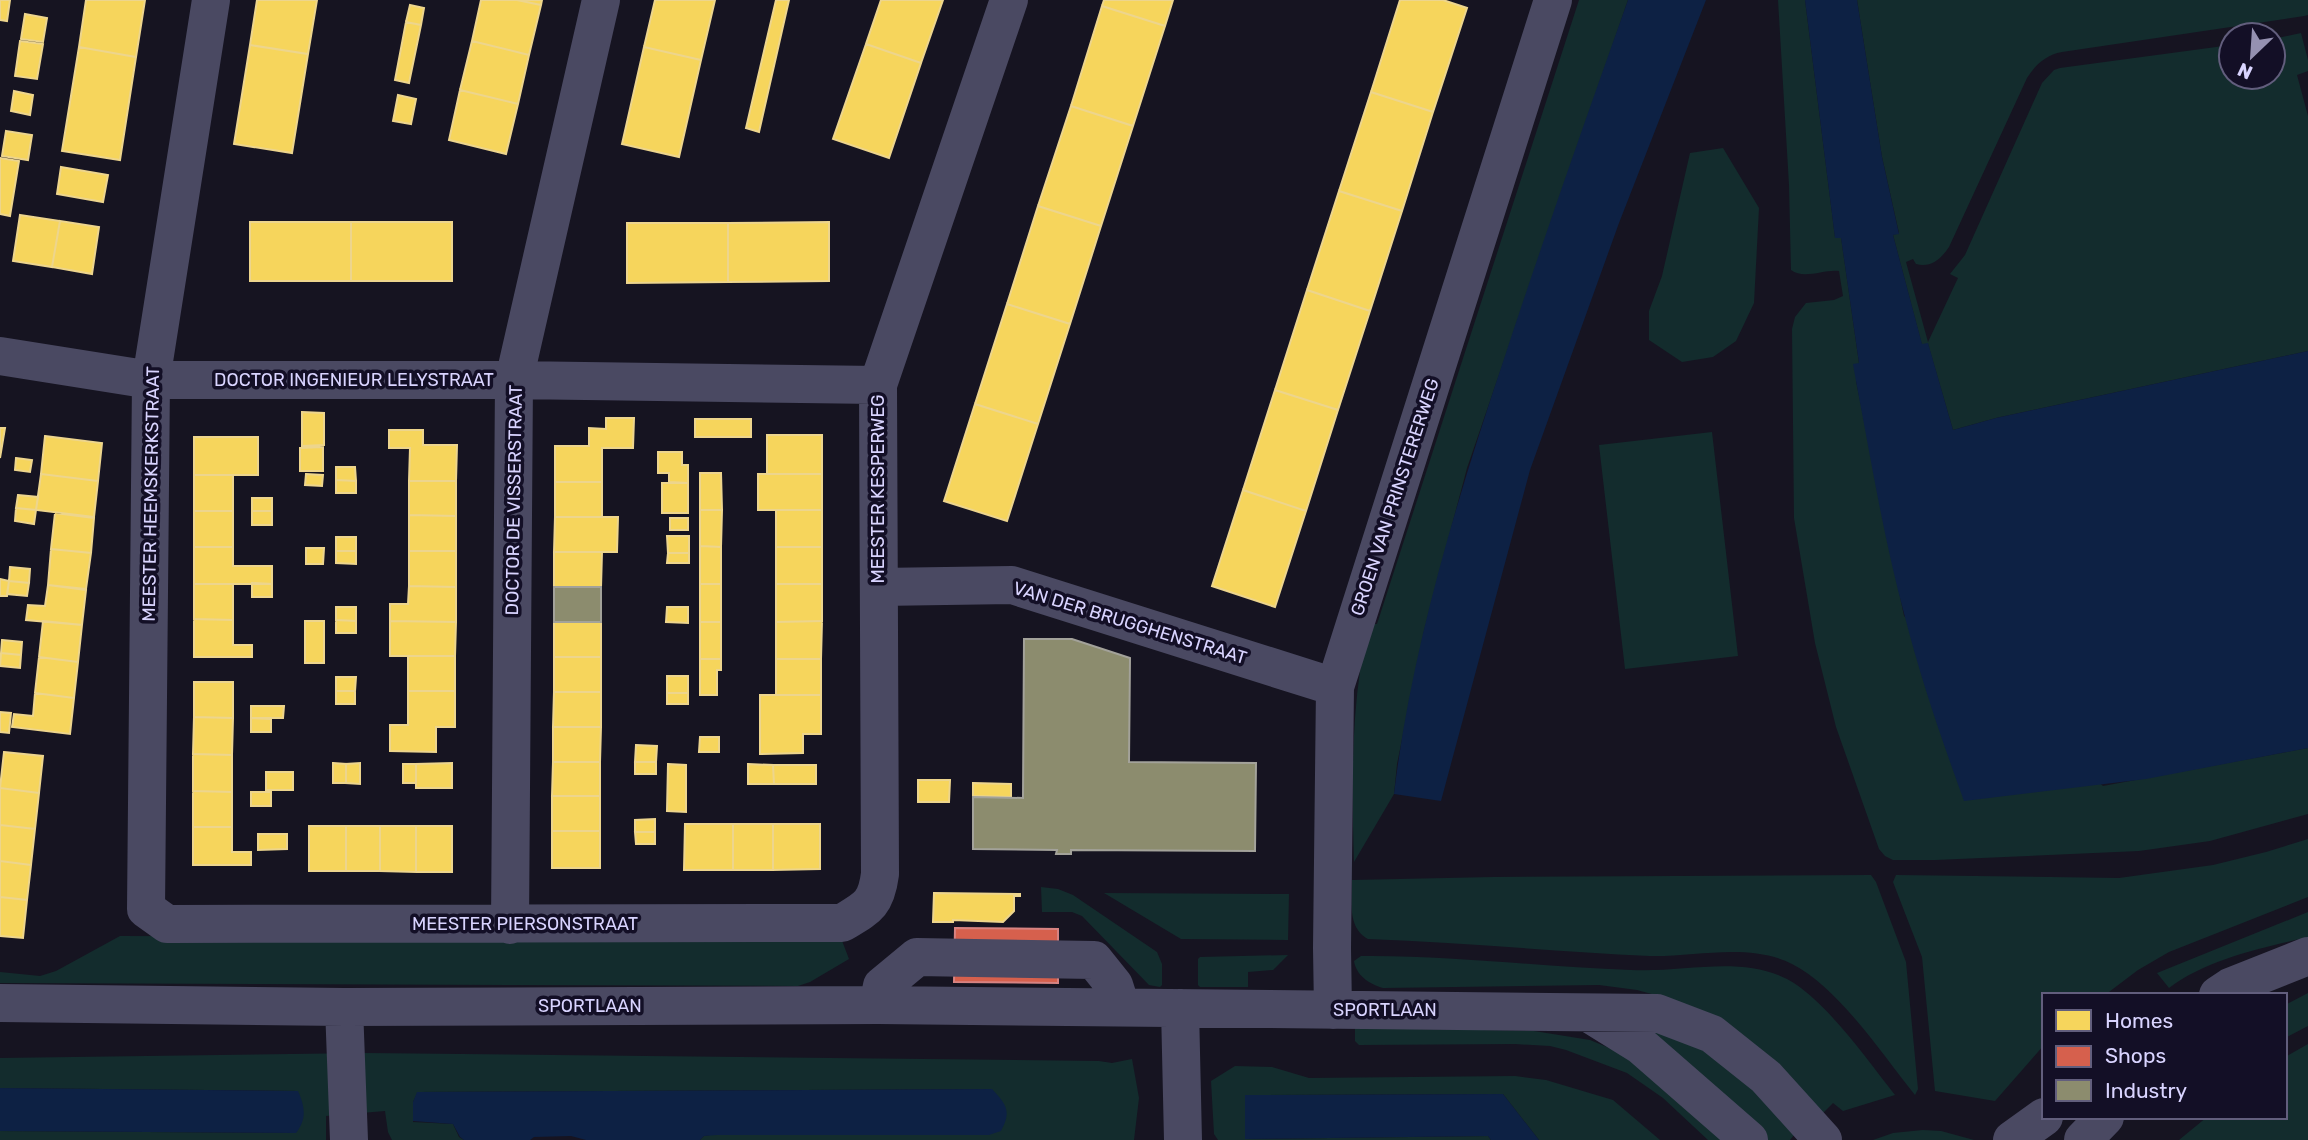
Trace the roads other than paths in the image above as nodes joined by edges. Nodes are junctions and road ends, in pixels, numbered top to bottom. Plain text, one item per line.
1 (211, 0) edge
2 (601, 0) edge
3 (1009, 0) edge
4 (1553, 0) edge
5 (0, 356) edge
6 (151, 380) junction
7 (514, 380) junction
8 (878, 385) junction
9 (879, 587) junction
10 (1335, 687) junction
11 (880, 874) joint
12 (146, 909) joint
13 (510, 925) junction
14 (2308, 956) edge
15 (2308, 980) edge
16 (2221, 993) edge
17 (2285, 993) edge
18 (0, 1003) edge
19 (344, 1007) junction
20 (1180, 1008) junction
21 (1333, 1010) junction
22 (1590, 1014) junction
23 (2042, 1118) edge
24 (2103, 1119) edge
25 (349, 1140) edge
26 (1183, 1140) edge
27 (1749, 1140) edge
28 (1823, 1140) edge
29 (2012, 1140) edge
30 (2083, 1140) edge

1 - 6 street, MEESTER HEEMSKERKSTRAAT
2 - 7 street, DOCTOR DE VISSERSTRAAT
3 - 8 street, MEESTER KESPERWEG
4 - 10 street, GROEN VAN PRINSTERERWEG
5 - 6 street, DOCTOR INGENIEUR LELYSTRAAT
6 - 7 street, DOCTOR INGENIEUR LELYSTRAAT
6 - 12 street, MEESTER HEEMSKERKSTRAAT
7 - 8 street, DOCTOR INGENIEUR LELYSTRAAT
7 - 13 street, DOCTOR DE VISSERSTRAAT
8 - 9 street, MEESTER KESPERWEG
9 - 10 street, VAN DER BRUGGHENSTRAAT
9 - 11 street, MEESTER KESPERWEG
10 - 21 street, GROEN VAN PRINSTERERWEG
11 - 13 street, MEESTER PIERSONSTRAAT
12 - 13 street, MEESTER PIERSONSTRAAT
14 - 16 street
15 - 17 street
18 - 19 street, SPORTLAAN
19 - 20 street, SPORTLAAN
19 - 25 street
20 - 21 street, SPORTLAAN
20 - 26 street
21 - 22 street, SPORTLAAN
22 - 27 street, SPORTLAAN
22 - 28 street, SPORTLAAN
23 - 29 street
24 - 30 street

